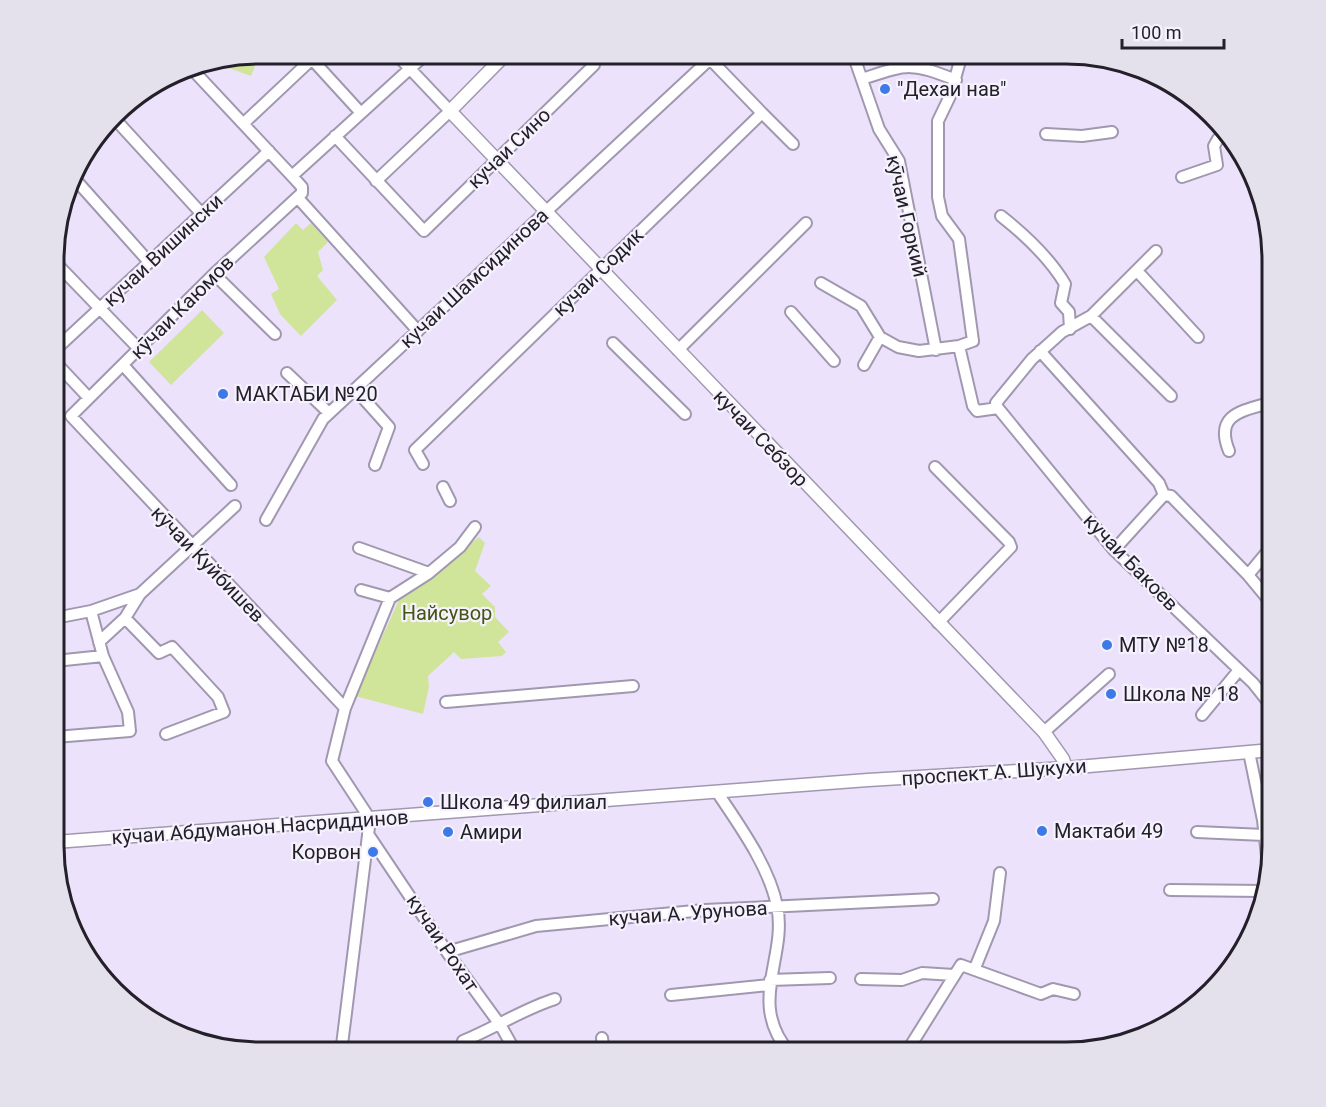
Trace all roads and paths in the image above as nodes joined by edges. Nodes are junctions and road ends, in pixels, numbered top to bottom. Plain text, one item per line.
1 (301, 64) edge
2 (316, 64) edge
3 (404, 64) edge
4 (414, 64) edge
5 (496, 64) edge
6 (594, 65) dead end
7 (700, 65) edge
8 (715, 65) edge
9 (857, 65) edge
10 (959, 65) edge
11 (408, 69) junction
12 (198, 75) edge
13 (862, 79) junction
14 (956, 80) junction
15 (450, 111) junction
16 (361, 113) junction
17 (762, 113) junction
18 (244, 123) junction
19 (120, 124) edge
20 (1112, 132) dead end
21 (1046, 134) dead end
22 (335, 136) junction
23 (1219, 139) edge
24 (793, 144) dead end
25 (269, 151) junction
26 (496, 160) junction
27 (292, 176) junction
28 (1182, 177) dead end
29 (376, 181) junction
30 (81, 184) edge
31 (298, 198) junction
32 (545, 212) junction
33 (201, 213) junction
34 (1001, 216) dead end
35 (806, 223) dead end
36 (1156, 251) dead end
37 (149, 262) junction
38 (601, 270) junction
39 (64, 271) edge
40 (1138, 272) junction
41 (214, 274) junction
42 (821, 283) dead end
43 (100, 309) junction
44 (791, 312) dead end
45 (1091, 316) junction
46 (1070, 329) junction
47 (418, 331) junction
48 (275, 334) dead end
49 (1198, 337) dead end
50 (880, 338) junction
51 (64, 342) edge
52 (613, 343) dead end
53 (959, 345) junction
54 (140, 350) junction
55 (936, 350) junction
56 (678, 351) junction
57 (1040, 351) junction
58 (834, 361) dead end
59 (123, 365) junction
60 (864, 365) dead end
61 (64, 372) edge
62 (287, 373) dead end
63 (355, 389) junction
64 (1171, 396) dead end
65 (88, 397) junction
66 (1261, 406) edge
67 (998, 408) junction
68 (329, 413) junction
69 (685, 414) dead end
70 (72, 419) joint
71 (1229, 451) dead end
72 (423, 464) dead end
73 (375, 465) dead end
74 (935, 467) dead end
75 (231, 485) dead end
76 (443, 487) dead end
77 (1164, 495) junction
78 (450, 501) dead end
79 (235, 506) dead end
80 (266, 520) dead end
81 (475, 527) dead end
82 (192, 548) junction
83 (359, 548) dead end
84 (1114, 550) junction
85 (1262, 558) edge
86 (429, 573) junction
87 (1248, 574) junction
88 (361, 590) dead end
89 (1262, 591) edge
90 (140, 594) junction
91 (390, 598) junction
92 (92, 611) junction
93 (65, 616) edge
94 (126, 618) junction
95 (938, 623) junction
96 (99, 642) junction
97 (103, 656) junction
98 (65, 660) edge
99 (1239, 670) junction
100 (1108, 674) dead end
101 (633, 686) dead end
102 (1262, 696) edge
103 (446, 702) dead end
104 (345, 708) junction
105 (1203, 715) dead end
106 (1044, 732) junction
107 (166, 734) dead end
108 (65, 736) edge
109 (1262, 751) edge
110 (1249, 752) junction
111 (1066, 768) junction
112 (717, 792) junction
113 (1262, 801) edge
114 (370, 819) junction
115 (1197, 832) dead end
116 (368, 834) junction
117 (1262, 835) edge
118 (65, 841) edge
119 (1000, 873) dead end
120 (1170, 890) dead end
121 (1257, 891) edge
122 (933, 899) dead end
123 (777, 906) junction
124 (447, 952) junction
125 (975, 968) junction
126 (954, 975) junction
127 (830, 978) dead end
128 (861, 979) dead end
129 (770, 983) junction
130 (1074, 994) dead end
131 (671, 995) dead end
132 (555, 999) dead end
133 (501, 1026) junction
134 (602, 1038) dead end
135 (342, 1042) edge
136 (463, 1042) edge
137 (510, 1042) edge
138 (603, 1042) edge
139 (781, 1042) edge
140 (913, 1042) edge

1 - 18 street
2 - 16 street
3 - 11 street
4 - 11 street
5 - 15 main road
6 - 26 street, кучаи Сино
7 - 32 street, кучаи Шамсидинова
8 - 17 street
9 - 13 street, кӯчаи Горкий
10 - 14 street
11 - 15 street
11 - 16 street
12 - 18 street
13 - 14 street
13 - 55 street, кӯчаи Горкий
14 - 53 street
15 - 26 main road, кучаи Себзор
15 - 29 street
16 - 22 street
17 - 24 street
17 - 38 street, кучаи Содик
18 - 25 street
19 - 33 street
20 - 21 street
22 - 27 street
22 - 29 street
23 - 28 street
25 - 27 street
25 - 33 street, кучаи Вишински
26 - 29 street, кучаи Сино
26 - 32 main road, кучаи Себзор
27 - 31 street
30 - 37 street
31 - 41 street, кӯчаи Каюмов
31 - 47 street
32 - 38 main road, кучаи Себзор
32 - 47 street, кучаи Шамсидинова
33 - 37 street, кучаи Вишински
34 - 46 street
35 - 56 street
36 - 40 street
37 - 43 street, кучаи Вишински
38 - 56 main road, кучаи Себзор
38 - 72 street, кучаи Содик
39 - 43 street
40 - 45 street
40 - 49 street
41 - 48 street
41 - 54 street, кӯчаи Каюмов
42 - 50 street
43 - 51 street, кучаи Вишински
43 - 54 street
44 - 58 street
45 - 46 street
45 - 64 street
46 - 57 street
47 - 63 street, кучаи Шамсидинова
50 - 55 street
50 - 60 street
52 - 69 street
53 - 55 street
53 - 67 street
54 - 59 street, кӯчаи Каюмов
56 - 95 main road, кучаи Себзор
57 - 67 street
57 - 77 street
59 - 65 street, кӯчаи Каюмов
59 - 75 street
61 - 65 street
62 - 68 street
63 - 68 street, кучаи Шамсидинова
63 - 73 street
65 - 70 street, кӯчаи Каюмов
66 - 71 street
67 - 84 street, кучаи Бакоев
68 - 80 street, кучаи Шамсидинова
70 - 82 street, кӯчаи Куйбишев
74 - 95 street
76 - 78 street
77 - 84 street
77 - 87 street
79 - 82 street
81 - 86 street
82 - 90 street
82 - 104 street, кӯчаи Куйбишев
83 - 86 street
84 - 99 street, кучаи Бакоев
85 - 87 street
86 - 91 street
87 - 89 street
88 - 91 street
90 - 92 street
90 - 94 street
91 - 104 street
92 - 93 street
92 - 96 street
94 - 96 street
94 - 107 street
95 - 106 main road, кучаи Себзор
96 - 97 street
97 - 98 street
97 - 108 street
99 - 102 street, кучаи Бакоев
99 - 105 street
100 - 106 street
101 - 103 street
104 - 114 street
106 - 111 main road, кучаи Себзор
109 - 110 main road, проспект А. Шукухи
110 - 111 main road, проспект А. Шукухи
110 - 113 street
111 - 112 main road, проспект А. Шукухи
112 - 114 main road, кӯчаи Абдуманон Насриддинов
112 - 123 street
114 - 116 street
114 - 118 main road, кӯчаи Абдуманон Насриддинов
115 - 117 street
116 - 124 street, кучаи Рохат
116 - 135 street
119 - 125 street
120 - 121 street
122 - 123 street, кучаи А. Урунова
123 - 124 street, кучаи А. Урунова
123 - 129 street
124 - 133 street, кучаи Рохат
125 - 126 street
125 - 130 street
126 - 128 street
126 - 140 street
127 - 129 street
129 - 131 street
129 - 139 street
132 - 133 street
133 - 136 street
133 - 137 street, кучаи Рохат
134 - 138 street

